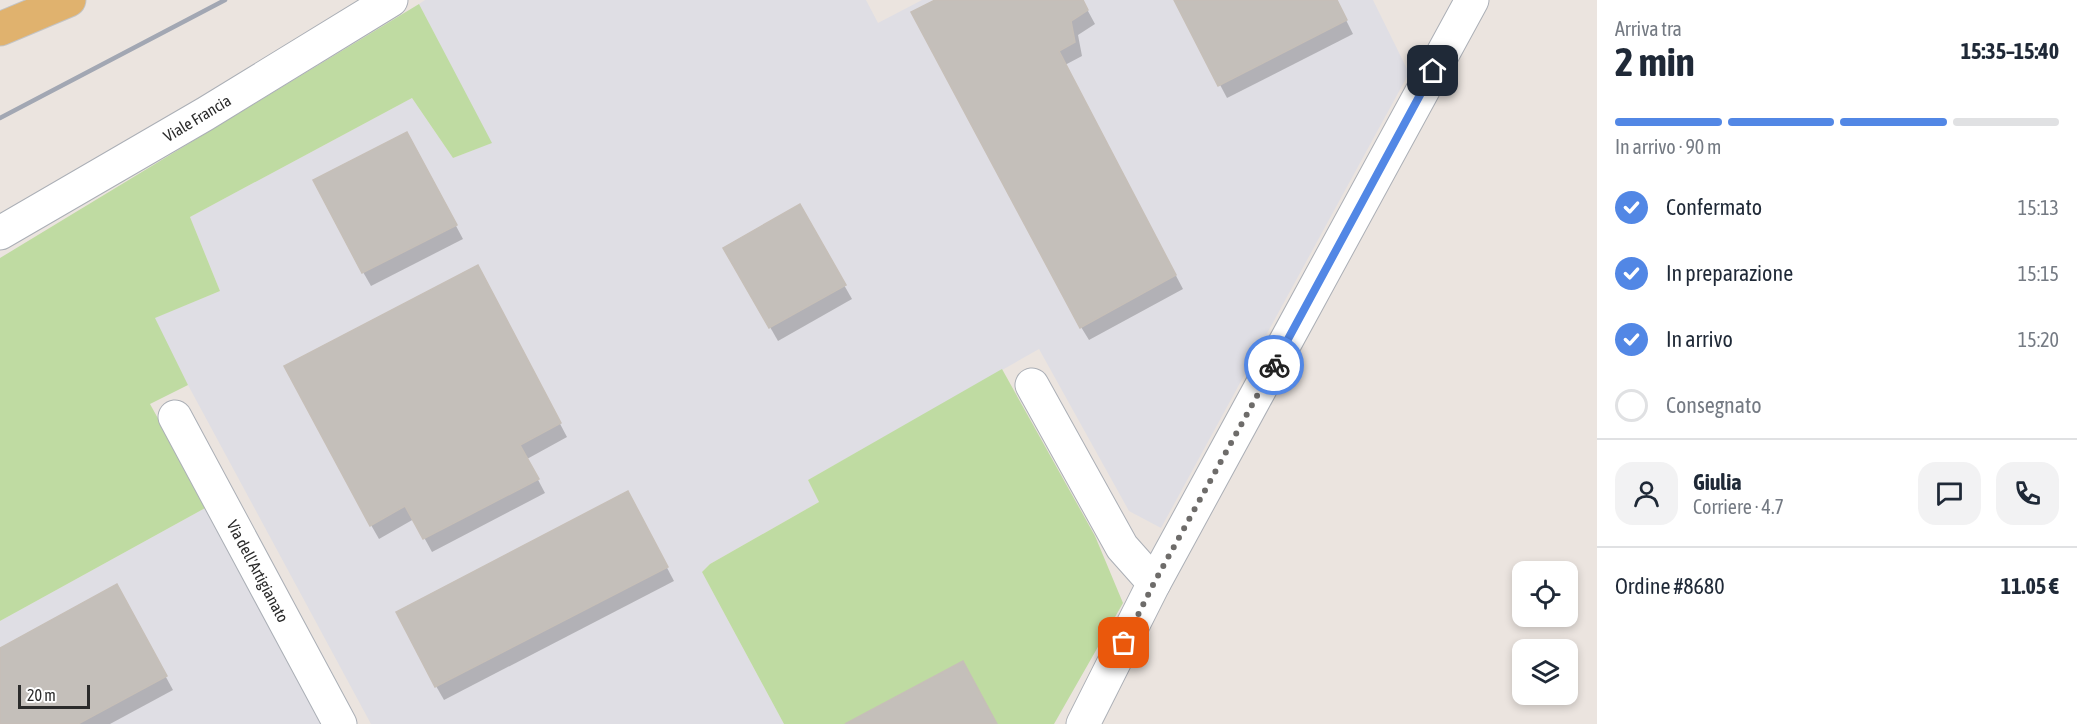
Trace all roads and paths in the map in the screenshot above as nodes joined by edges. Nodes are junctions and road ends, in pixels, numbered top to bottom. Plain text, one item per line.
1 (69, 0) edge
2 (391, 0) edge
3 (1473, 0) edge
4 (0, 29) edge
5 (0, 233) edge
6 (1032, 385) dead end
7 (175, 417) dead end
8 (1154, 583) junction
9 (340, 724) edge
10 (1083, 724) edge

1 - 4 main road
2 - 5 street, Viale Francia
3 - 8 street
6 - 8 street
7 - 9 street, Via dell'Artigianato
8 - 10 street

